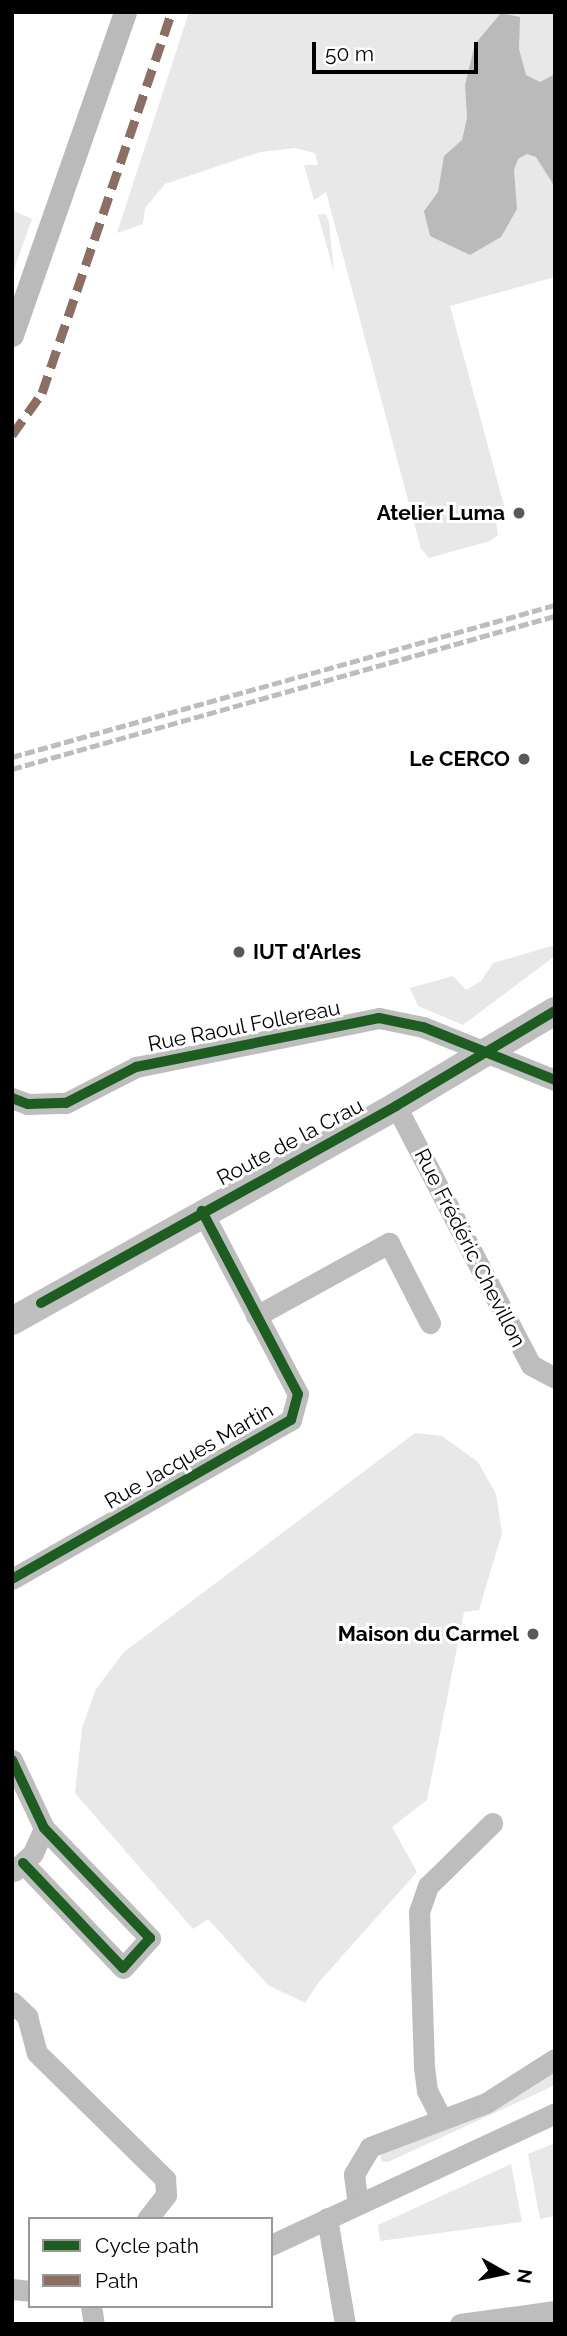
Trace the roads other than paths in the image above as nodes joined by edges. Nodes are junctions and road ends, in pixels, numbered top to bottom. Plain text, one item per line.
1 (555, 1012) edge
2 (485, 1052) junction
3 (555, 1080) edge
4 (12, 1098) edge
5 (396, 1107) junction
6 (202, 1211) junction
7 (256, 1316) junction
8 (12, 1321) edge
9 (430, 1323) dead end
10 (555, 1378) edge
11 (12, 1579) edge
12 (12, 1760) edge
13 (492, 1823) dead end
14 (44, 1828) junction
15 (17, 1868) edge
16 (12, 2002) edge
17 (555, 2059) edge
18 (555, 2113) edge
19 (441, 2118) junction
20 (358, 2204) junction
21 (149, 2217) edge
22 (327, 2218) junction
23 (273, 2244) edge
24 (555, 2311) edge
25 (345, 2324) edge
26 (460, 2324) edge

1 - 2 main road, Route de la Crau
2 - 3 street, Rue Raoul Follereau
2 - 4 street, Rue Raoul Follereau
2 - 5 main road, Route de la Crau
5 - 6 main road, Route de la Crau
5 - 10 street, Rue Frédéric Chevillon
6 - 7 street, Rue Jacques Martin
6 - 8 main road, Route de la Crau
7 - 9 street
7 - 11 street, Rue Jacques Martin
12 - 14 street
13 - 19 street
14 - 15 street
14 - 15 street
16 - 21 street
17 - 19 street
18 - 20 street
19 - 20 street
20 - 22 street
22 - 23 street
22 - 25 street
24 - 26 street

